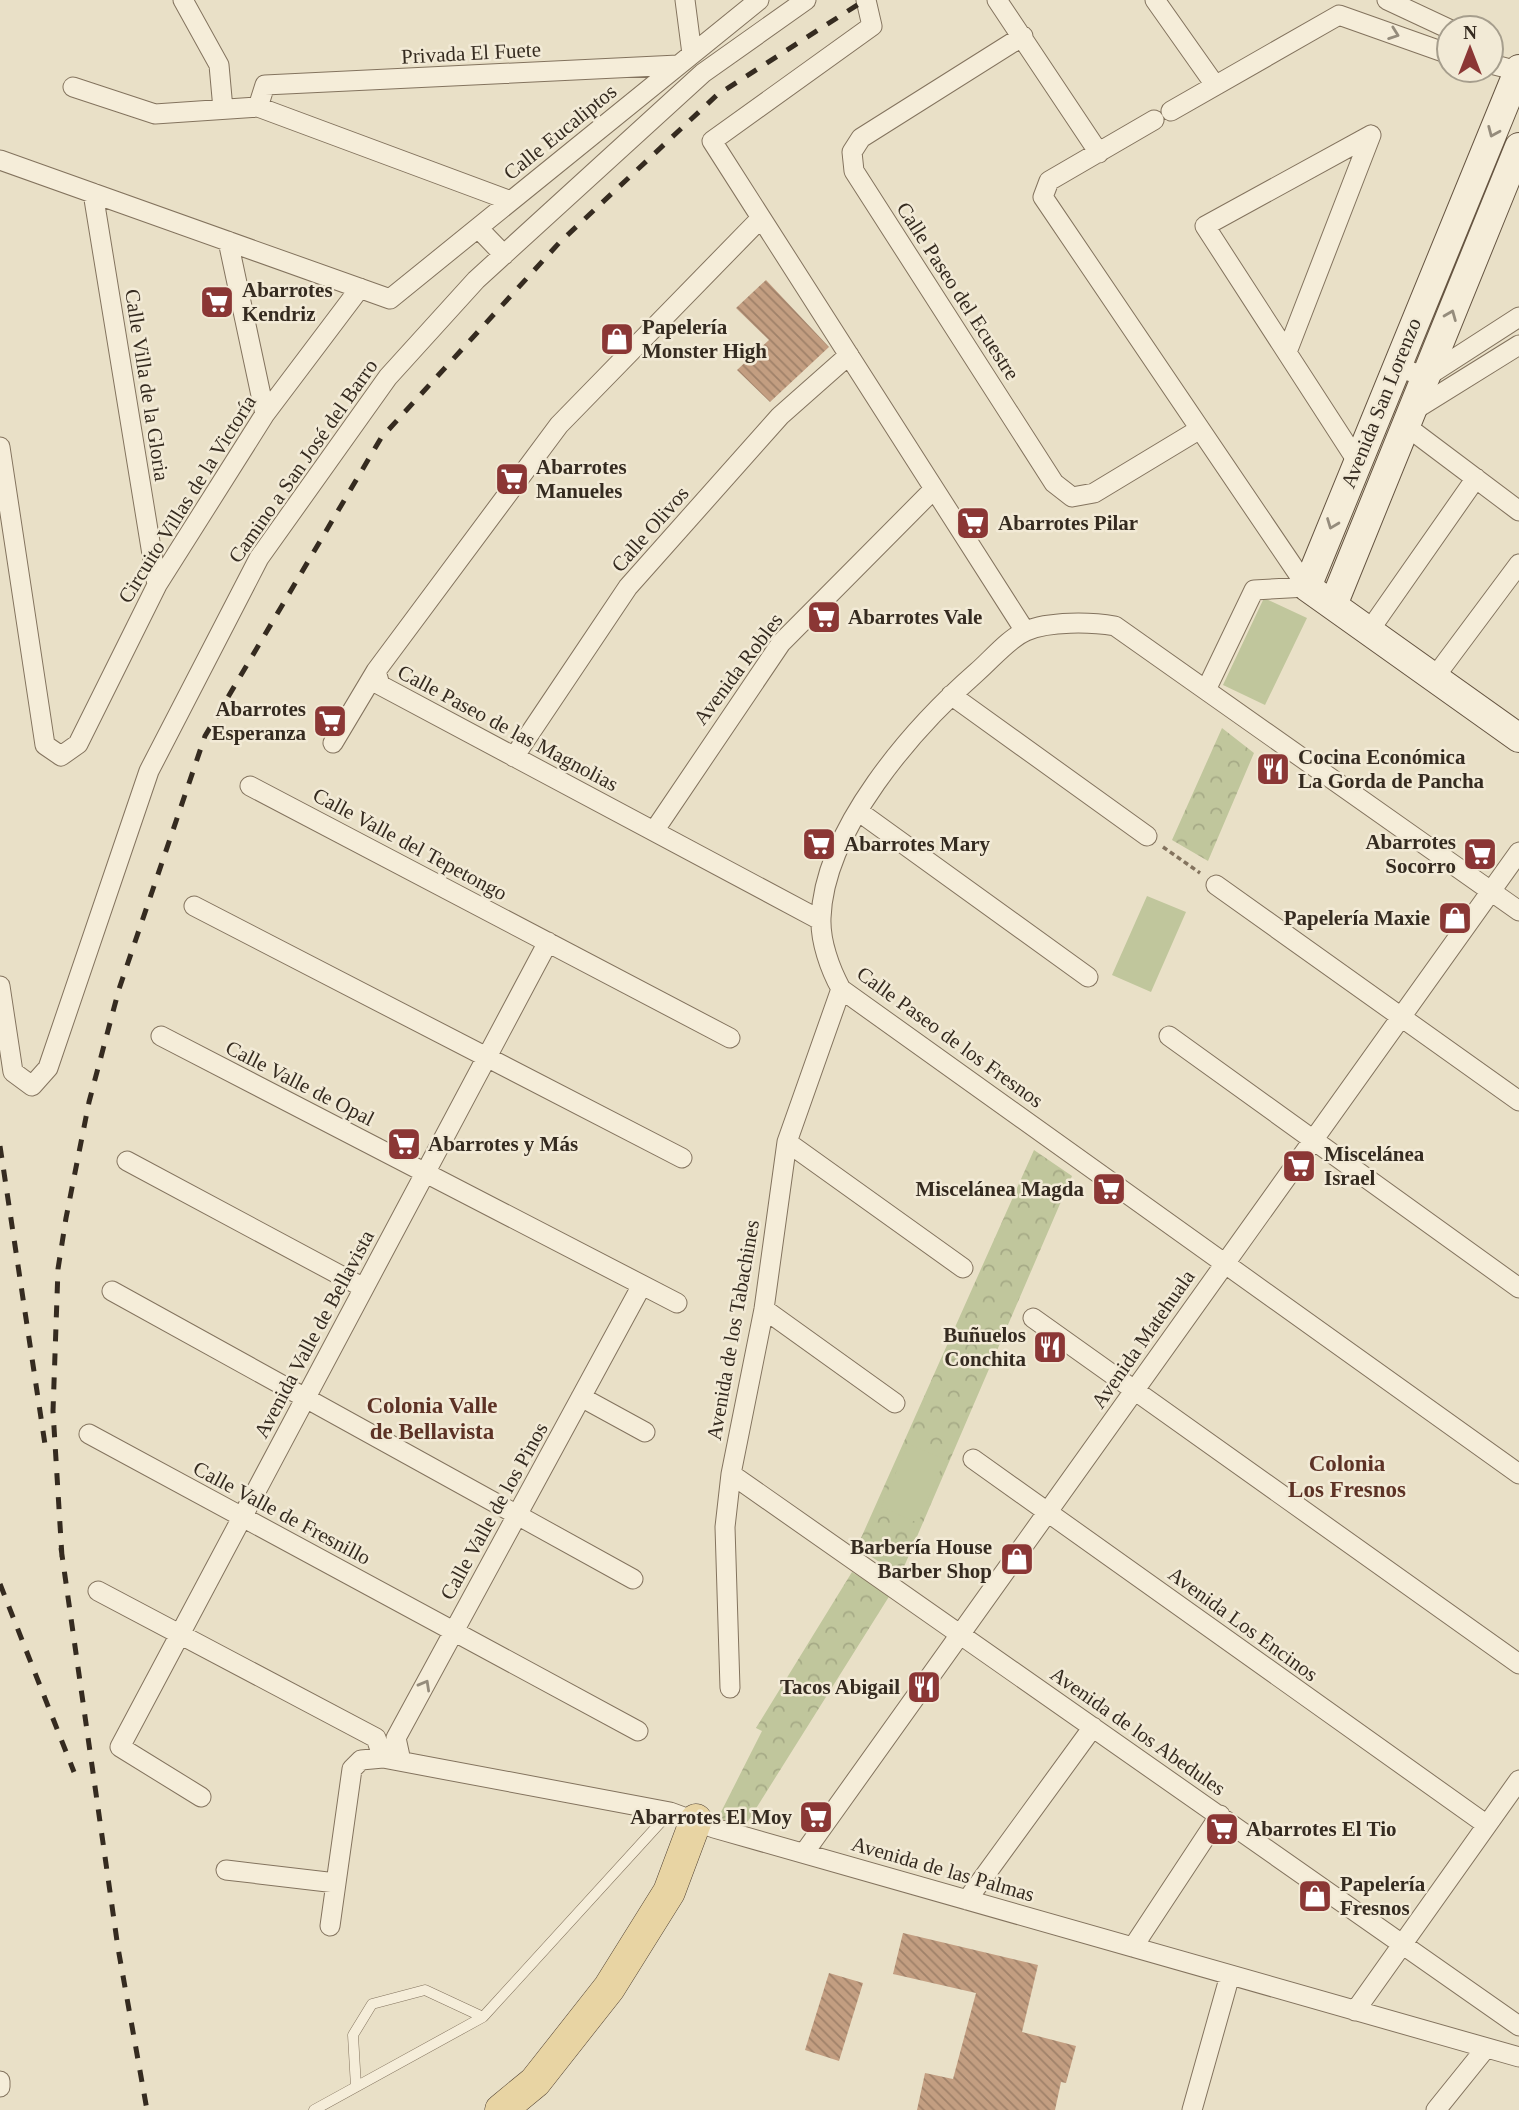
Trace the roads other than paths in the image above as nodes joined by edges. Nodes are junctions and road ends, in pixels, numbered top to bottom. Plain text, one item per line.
1 (183, 0) edge
2 (685, 0) edge
3 (759, 0) edge
4 (806, 0) edge
5 (866, 0) edge
6 (998, 0) edge
7 (1155, 0) edge
8 (1387, 0) edge
9 (1341, 7) edge
10 (1435, 22) edge
11 (1023, 36) junction
12 (1435, 48) edge
13 (685, 60) junction
14 (1496, 84) edge
15 (1215, 85) junction
16 (73, 87) dead end
17 (258, 107) junction
18 (223, 109) junction
19 (1519, 147) edge
20 (1099, 153) junction
21 (0, 160) edge
22 (93, 193) junction
23 (511, 201) junction
24 (761, 218) junction
25 (478, 228) junction
26 (229, 241) junction
27 (504, 255) junction
28 (360, 288) junction
29 (1519, 317) edge
30 (1519, 345) edge
31 (1287, 352) junction
32 (849, 355) junction
33 (1395, 366) junction
34 (1426, 377) junction
35 (1380, 402) junction
36 (265, 414) junction
37 (1408, 421) junction
38 (1200, 429) junction
39 (0, 447) edge
40 (1357, 461) junction
41 (1476, 478) junction
42 (934, 489) junction
43 (1519, 510) edge
44 (1519, 564) edge
45 (156, 585) junction
46 (1307, 587) junction
47 (1333, 605) junction
48 (1025, 631) junction
49 (1369, 631) junction
50 (376, 671) junction
51 (1434, 678) junction
52 (1206, 690) junction
53 (951, 695) junction
54 (1519, 738) edge
55 (333, 743) dead end
56 (514, 757) junction
57 (250, 786) dead end
58 (858, 811) junction
59 (654, 831) junction
60 (1147, 836) road end
61 (1519, 852) edge
62 (1216, 885) road end
63 (1491, 891) junction
64 (194, 906) dead end
65 (1519, 912) edge
66 (820, 920) junction
67 (548, 942) junction
68 (1088, 977) dead end
69 (0, 986) edge
70 (841, 989) junction
71 (1401, 1017) junction
72 (161, 1036) dead end
73 (1169, 1036) dead end
74 (730, 1038) dead end
75 (487, 1057) junction
76 (1519, 1101) edge
77 (1314, 1140) junction
78 (786, 1142) junction
79 (682, 1158) dead end
80 (127, 1161) dead end
81 (425, 1173) junction
82 (1225, 1264) junction
83 (963, 1268) dead end
84 (642, 1285) junction
85 (364, 1288) junction
86 (1519, 1288) edge
87 (112, 1291) dead end
88 (677, 1303) dead end
89 (764, 1309) junction
90 (1033, 1318) dead end
91 (1135, 1390) junction
92 (581, 1397) junction
93 (306, 1398) junction
94 (895, 1403) dead end
95 (645, 1432) dead end
96 (89, 1434) dead end
97 (973, 1459) dead end
98 (731, 1474) junction
99 (1519, 1474) edge
100 (1048, 1512) junction
101 (517, 1515) junction
102 (242, 1517) junction
103 (633, 1579) dead end
104 (98, 1591) dead end
105 (454, 1632) junction
106 (180, 1634) junction
107 (961, 1634) junction
108 (1519, 1664) edge
109 (730, 1688) dead end
110 (1093, 1727) junction
111 (638, 1731) dead end
112 (386, 1738) junction
113 (392, 1759) junction
114 (1519, 1780) edge
115 (201, 1797) dead end
116 (1220, 1815) junction
117 (693, 1820) junction
118 (1487, 1825) junction
119 (804, 1853) junction
120 (226, 1870) dead end
121 (336, 1883) junction
122 (967, 1900) junction
123 (330, 1926) dead end
124 (1403, 1944) junction
125 (1133, 1947) junction
126 (1230, 1975) junction
127 (1355, 2011) junction
128 (483, 2017) junction
129 (1519, 2026) edge
130 (1486, 2048) junction
131 (1519, 2057) edge
132 (0, 2081) edge
133 (0, 2087) edge
134 (356, 2087) junction
135 (314, 2110) edge
136 (501, 2110) edge
137 (530, 2110) edge
138 (1192, 2110) edge
139 (1436, 2110) edge

1 - 18 street
2 - 13 street
3 - 13 street, Calle Eucaliptos
4 - 27 street, Camino a San José del Barro
5 - 24 street
6 - 11 street
7 - 15 street
8 - 10 street
9 -> 12 street
9 - 15 street
11 - 20 street
11 - 38 street, Calle Paseo del Ecuestre
13 - 17 street, Privada El Fuete
13 - 23 street, Calle Eucaliptos
14 -> 33 street, Avenida San Lorenzo
15 - 20 street
16 - 18 street
17 - 18 street
17 - 23 street
34 -> 19 street, Avenida San Lorenzo
20 - 38 street
21 - 22 street
22 - 26 street
22 - 45 street, Calle Villa de la Gloria
23 - 25 street, Calle Eucaliptos
24 - 32 street
24 - 50 street, Calle Paseo de las Magnolias
25 - 27 street
25 - 28 street, Calle Eucaliptos
26 - 28 street
26 - 36 street
27 - 69 street, Camino a San José del Barro
28 - 36 street, Circuito Villas de la Victoría
29 - 34 street
30 - 37 street
31 - 31 street
31 - 40 street
32 - 42 street
32 - 56 street, Calle Olivos
33 - 34 street
33 - 35 street, Avenida San Lorenzo
34 - 37 street, Avenida San Lorenzo
35 - 37 street
35 - 40 street, Avenida San Lorenzo
36 - 45 street, Circuito Villas de la Victoría
37 - 41 street
37 - 47 street, Avenida San Lorenzo
38 - 46 street
39 - 45 street, Circuito Villas de la Victoría
40 -> 46 street, Avenida San Lorenzo
41 - 43 street
41 - 49 street
42 - 48 street
42 - 59 street, Avenida Robles
44 - 51 street
46 - 47 street
46 - 52 street
47 - 49 street
48 - 52 street
48 - 53 street, Calle Paseo de los Fresnos
49 - 51 street
50 - 55 street
50 - 56 street, Calle Paseo de las Magnolias
51 - 54 street
52 - 63 street
53 - 58 street, Calle Paseo de los Fresnos
53 - 60 street
56 - 59 street, Calle Paseo de las Magnolias
57 - 67 street, Calle Valle del Tepetongo
58 - 66 street, Calle Paseo de los Fresnos
58 - 68 street
59 - 66 street, Calle Paseo de las Magnolias
61 - 63 street, Avenida Matehuala
62 - 71 street
63 - 65 street
63 - 71 street, Avenida Matehuala
64 - 75 street
66 - 70 street, Calle Paseo de los Fresnos
67 - 74 street, Calle Valle del Tepetongo
67 - 75 street, Avenida Valle de Bellavista
70 - 78 street, Avenida de los Tabachines
70 - 82 street, Calle Paseo de los Fresnos
71 - 76 street
71 - 77 street, Avenida Matehuala
72 - 81 street, Calle Valle de Opal
73 - 77 street
75 - 79 street
75 - 81 street, Avenida Valle de Bellavista
77 - 82 street, Avenida Matehuala
77 - 86 street
78 - 83 street
78 - 89 street, Avenida de los Tabachines
80 - 85 street
81 - 84 street, Calle Valle de Opal
81 - 85 street, Avenida Valle de Bellavista
82 - 91 street, Avenida Matehuala
82 - 99 street, Calle Paseo de los Fresnos
84 - 88 street, Calle Valle de Opal
84 - 92 street, Calle Valle de los Pinos
85 - 93 street, Avenida Valle de Bellavista
87 - 93 street
89 - 94 street
89 - 98 street, Avenida de los Tabachines
90 - 91 street
91 - 100 street, Avenida Matehuala
91 - 108 street
92 - 95 street
92 - 101 street, Calle Valle de los Pinos
93 - 101 street
93 - 102 street, Avenida Valle de Bellavista
96 - 102 street, Calle Valle de Fresnillo
97 - 100 street, Avenida Los Encinos
98 - 107 street, Avenida de los Abedules
98 - 109 street, Avenida de los Tabachines
100 - 107 street, Avenida Matehuala
100 - 118 street, Avenida Los Encinos
101 - 103 street
101 - 105 street, Calle Valle de los Pinos
102 - 105 street, Calle Valle de Fresnillo
102 - 106 street, Avenida Valle de Bellavista
104 - 106 street
105 - 111 street, Calle Valle de Fresnillo
112 -> 105 street, Calle Valle de los Pinos
106 - 112 street
106 - 115 street, Avenida Valle de Bellavista
107 - 110 street, Avenida de los Abedules
107 - 119 street, Avenida Matehuala
110 - 116 street, Avenida de los Abedules
110 - 122 street
112 - 113 street
113 - 117 street, Avenida de las Palmas
113 - 121 street, Avenida de las Palmas
114 - 118 street
116 - 124 street, Avenida de los Abedules
116 - 125 street
117 - 119 street, Avenida de las Palmas
117 - 128 lane
117 - 136 main road
117 - 137 main road
118 - 124 street
119 - 122 street, Avenida de las Palmas
120 - 121 street
121 - 123 street
122 - 125 street, Avenida de las Palmas
124 - 127 street
124 - 129 street, Avenida de los Abedules
125 - 126 street, Avenida de las Palmas
126 - 127 street, Avenida de las Palmas
126 - 138 street
127 - 130 street, Avenida de las Palmas
128 - 134 lane
128 - 134 lane
130 - 131 street, Avenida de las Palmas
130 - 139 street
132 - 133 street
134 - 135 lane

